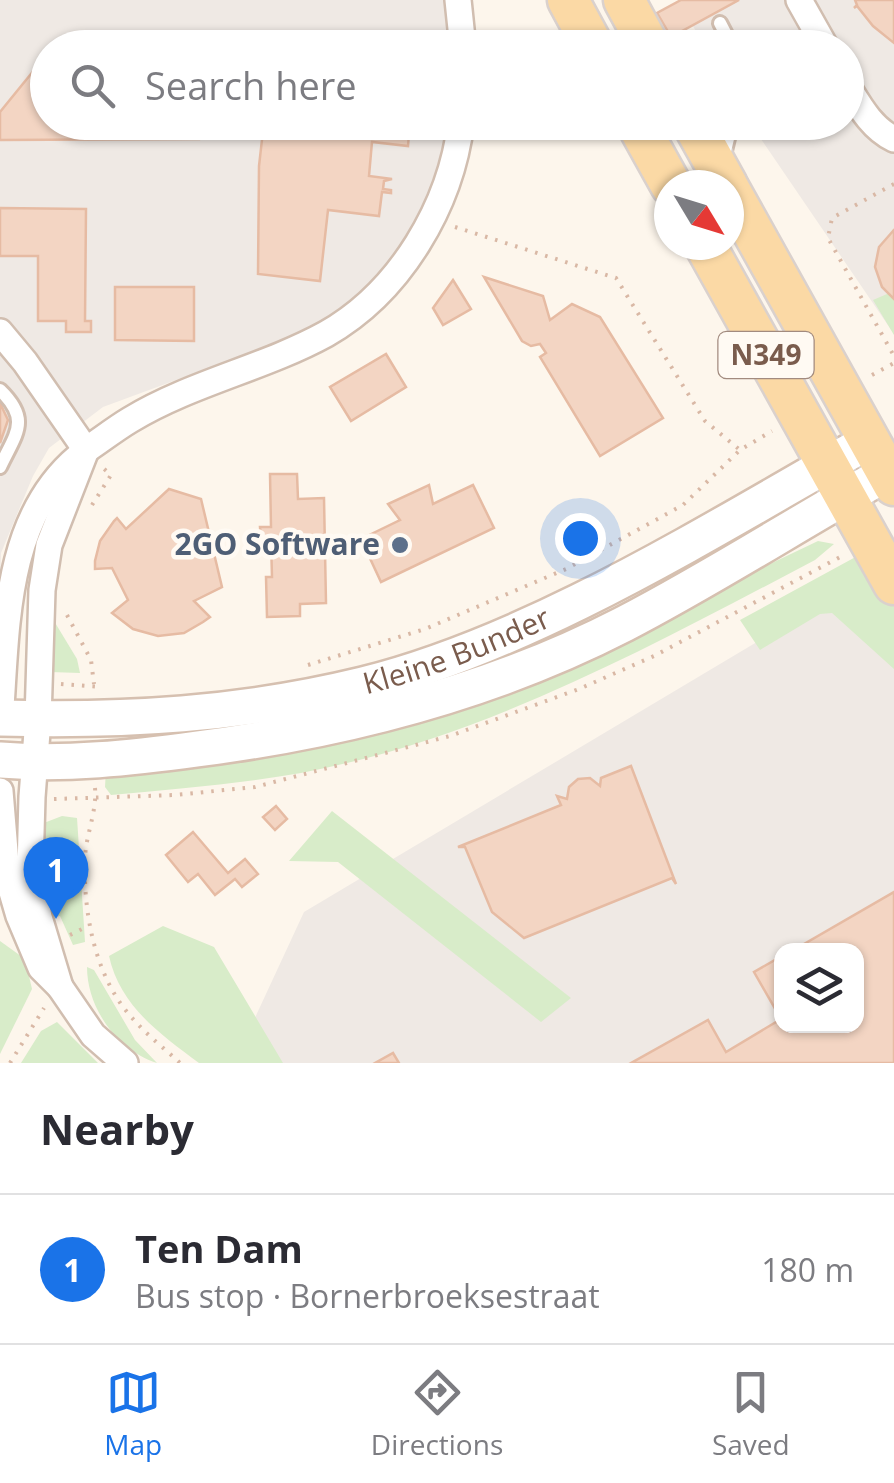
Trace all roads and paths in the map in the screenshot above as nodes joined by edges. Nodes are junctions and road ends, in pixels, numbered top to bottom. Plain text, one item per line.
1 (458, 0) edge
2 (568, 0) edge
3 (624, 0) edge
4 (800, 0) edge
5 (720, 23) dead end
6 (461, 30) edge
7 (584, 30) edge
8 (640, 30) edge
9 (724, 30) edge
10 (816, 30) edge
11 (864, 114) edge
12 (894, 139) edge
13 (457, 140) edge
14 (646, 140) edge
15 (702, 140) edge
16 (730, 140) edge
17 (663, 170) edge
18 (718, 170) edge
19 (726, 170) edge
20 (894, 184) edge
21 (744, 216) edge
22 (431, 220) junction
23 (712, 260) edge
24 (0, 332) edge
25 (894, 356) edge
26 (0, 390) edge
27 (86, 450) junction
28 (0, 466) edge
29 (883, 466) edge
30 (837, 480) junction
31 (87, 514) dead end
32 (894, 584) edge
33 (66, 606) dead end
34 (300, 667) dead end
35 (40, 682) junction
36 (94, 686) junction
37 (113, 688) dead end
38 (0, 719) edge
39 (38, 719) junction
40 (0, 760) edge
41 (94, 760) junction
42 (36, 763) junction
43 (0, 791) edge
44 (89, 925) junction
45 (66, 937) dead end
46 (60, 986) junction
47 (35, 1020) dead end
48 (10, 1063) edge
49 (124, 1063) edge
50 (180, 1063) edge

1 - 6 street
2 - 7 main road
3 - 8 main road
4 - 10 street
5 - 9 lane
11 - 12 street
13 - 22 street
14 - 17 main road
15 - 18 main road, N349
16 - 19 lane
20 - 25 path
21 - 29 main road, N349
22 - 27 street
22 - 34 path, Kleine Bunder
23 - 30 main road, N349
24 - 27 street
26 - 28 lane
27 - 31 path
27 - 35 street
27 - 38 street
29 - 30 main road
30 - 32 main road, N349
30 - 39 main road, Kleine Bunder
30 - 41 main road, Kleine Bunder
33 - 36 path
35 - 36 path
35 - 39 street
36 - 37 path
38 - 39 main road, Kleine Bunder
39 - 42 street
40 - 42 main road, Kleine Bunder
41 - 42 main road, Kleine Bunder
41 - 44 path
42 - 46 street
43 - 46 street
44 - 45 path
44 - 50 path
46 - 49 street
47 - 48 path

